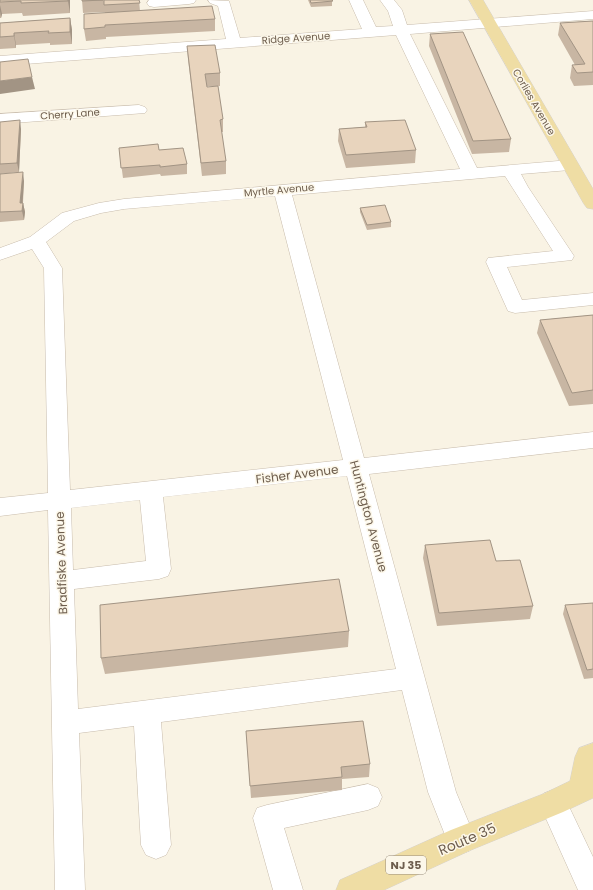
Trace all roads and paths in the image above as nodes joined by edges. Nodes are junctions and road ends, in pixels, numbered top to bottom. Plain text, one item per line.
1 (189, 0) edge
2 (215, 0) edge
3 (356, 0) edge
4 (387, 0) edge
5 (476, 0) edge
6 (154, 3) dead end
7 (593, 15) edge
8 (489, 23) junction
9 (401, 30) junction
10 (372, 32) junction
11 (234, 42) junction
12 (0, 61) edge
13 (139, 110) dead end
14 (0, 119) edge
15 (570, 165) junction
16 (510, 170) junction
17 (471, 174) junction
18 (282, 190) junction
19 (593, 204) edge
20 (36, 241) junction
21 (0, 254) edge
22 (593, 299) edge
23 (592, 445) edge
24 (356, 467) junction
25 (151, 491) junction
26 (60, 502) junction
27 (0, 507) edge
28 (62, 581) junction
29 (411, 678) junction
30 (147, 712) junction
31 (65, 723) junction
32 (593, 755) edge
33 (588, 791) edge
34 (368, 797) dead end
35 (553, 803) junction
36 (461, 840) junction
37 (156, 845) dead end
38 (70, 890) edge
39 (288, 890) edge
40 (350, 890) edge
41 (593, 890) edge

1 - 6 street
2 - 11 street
3 - 10 street
4 - 9 street
5 - 8 main road, Corlies Avenue
7 - 8 street, Ridge Avenue
8 - 9 street, Ridge Avenue
8 - 15 main road, Corlies Avenue
9 - 10 street, Ridge Avenue
9 - 17 street
10 - 11 street, Ridge Avenue
11 - 12 street, Ridge Avenue
13 - 14 street, Cherry Lane
15 - 16 street, Myrtle Avenue
15 - 19 main road, Corlies Avenue
16 - 17 street, Myrtle Avenue
16 - 22 street
17 - 18 street, Myrtle Avenue
18 - 20 street, Myrtle Avenue
18 - 24 street, Huntington Avenue
20 - 21 street, Myrtle Avenue
20 - 26 street, Bradfiske Avenue
23 - 24 street, Fisher Avenue
24 - 25 street, Fisher Avenue
24 - 29 street, Huntington Avenue
25 - 26 street, Fisher Avenue
25 - 28 street
26 - 27 street, Fisher Avenue
26 - 28 street, Bradfiske Avenue
28 - 31 street, Bradfiske Avenue
29 - 30 street
29 - 36 street, Huntington Avenue
30 - 31 street
30 - 37 street
31 - 38 street, Bradfiske Avenue
32 - 33 main road, Route 35 / NJ 35
33 - 35 main road, Route 35 / NJ 35
34 - 39 street
35 - 36 main road, Route 35 / NJ 35
35 - 41 street
36 - 40 main road, Route 35 / NJ 35

